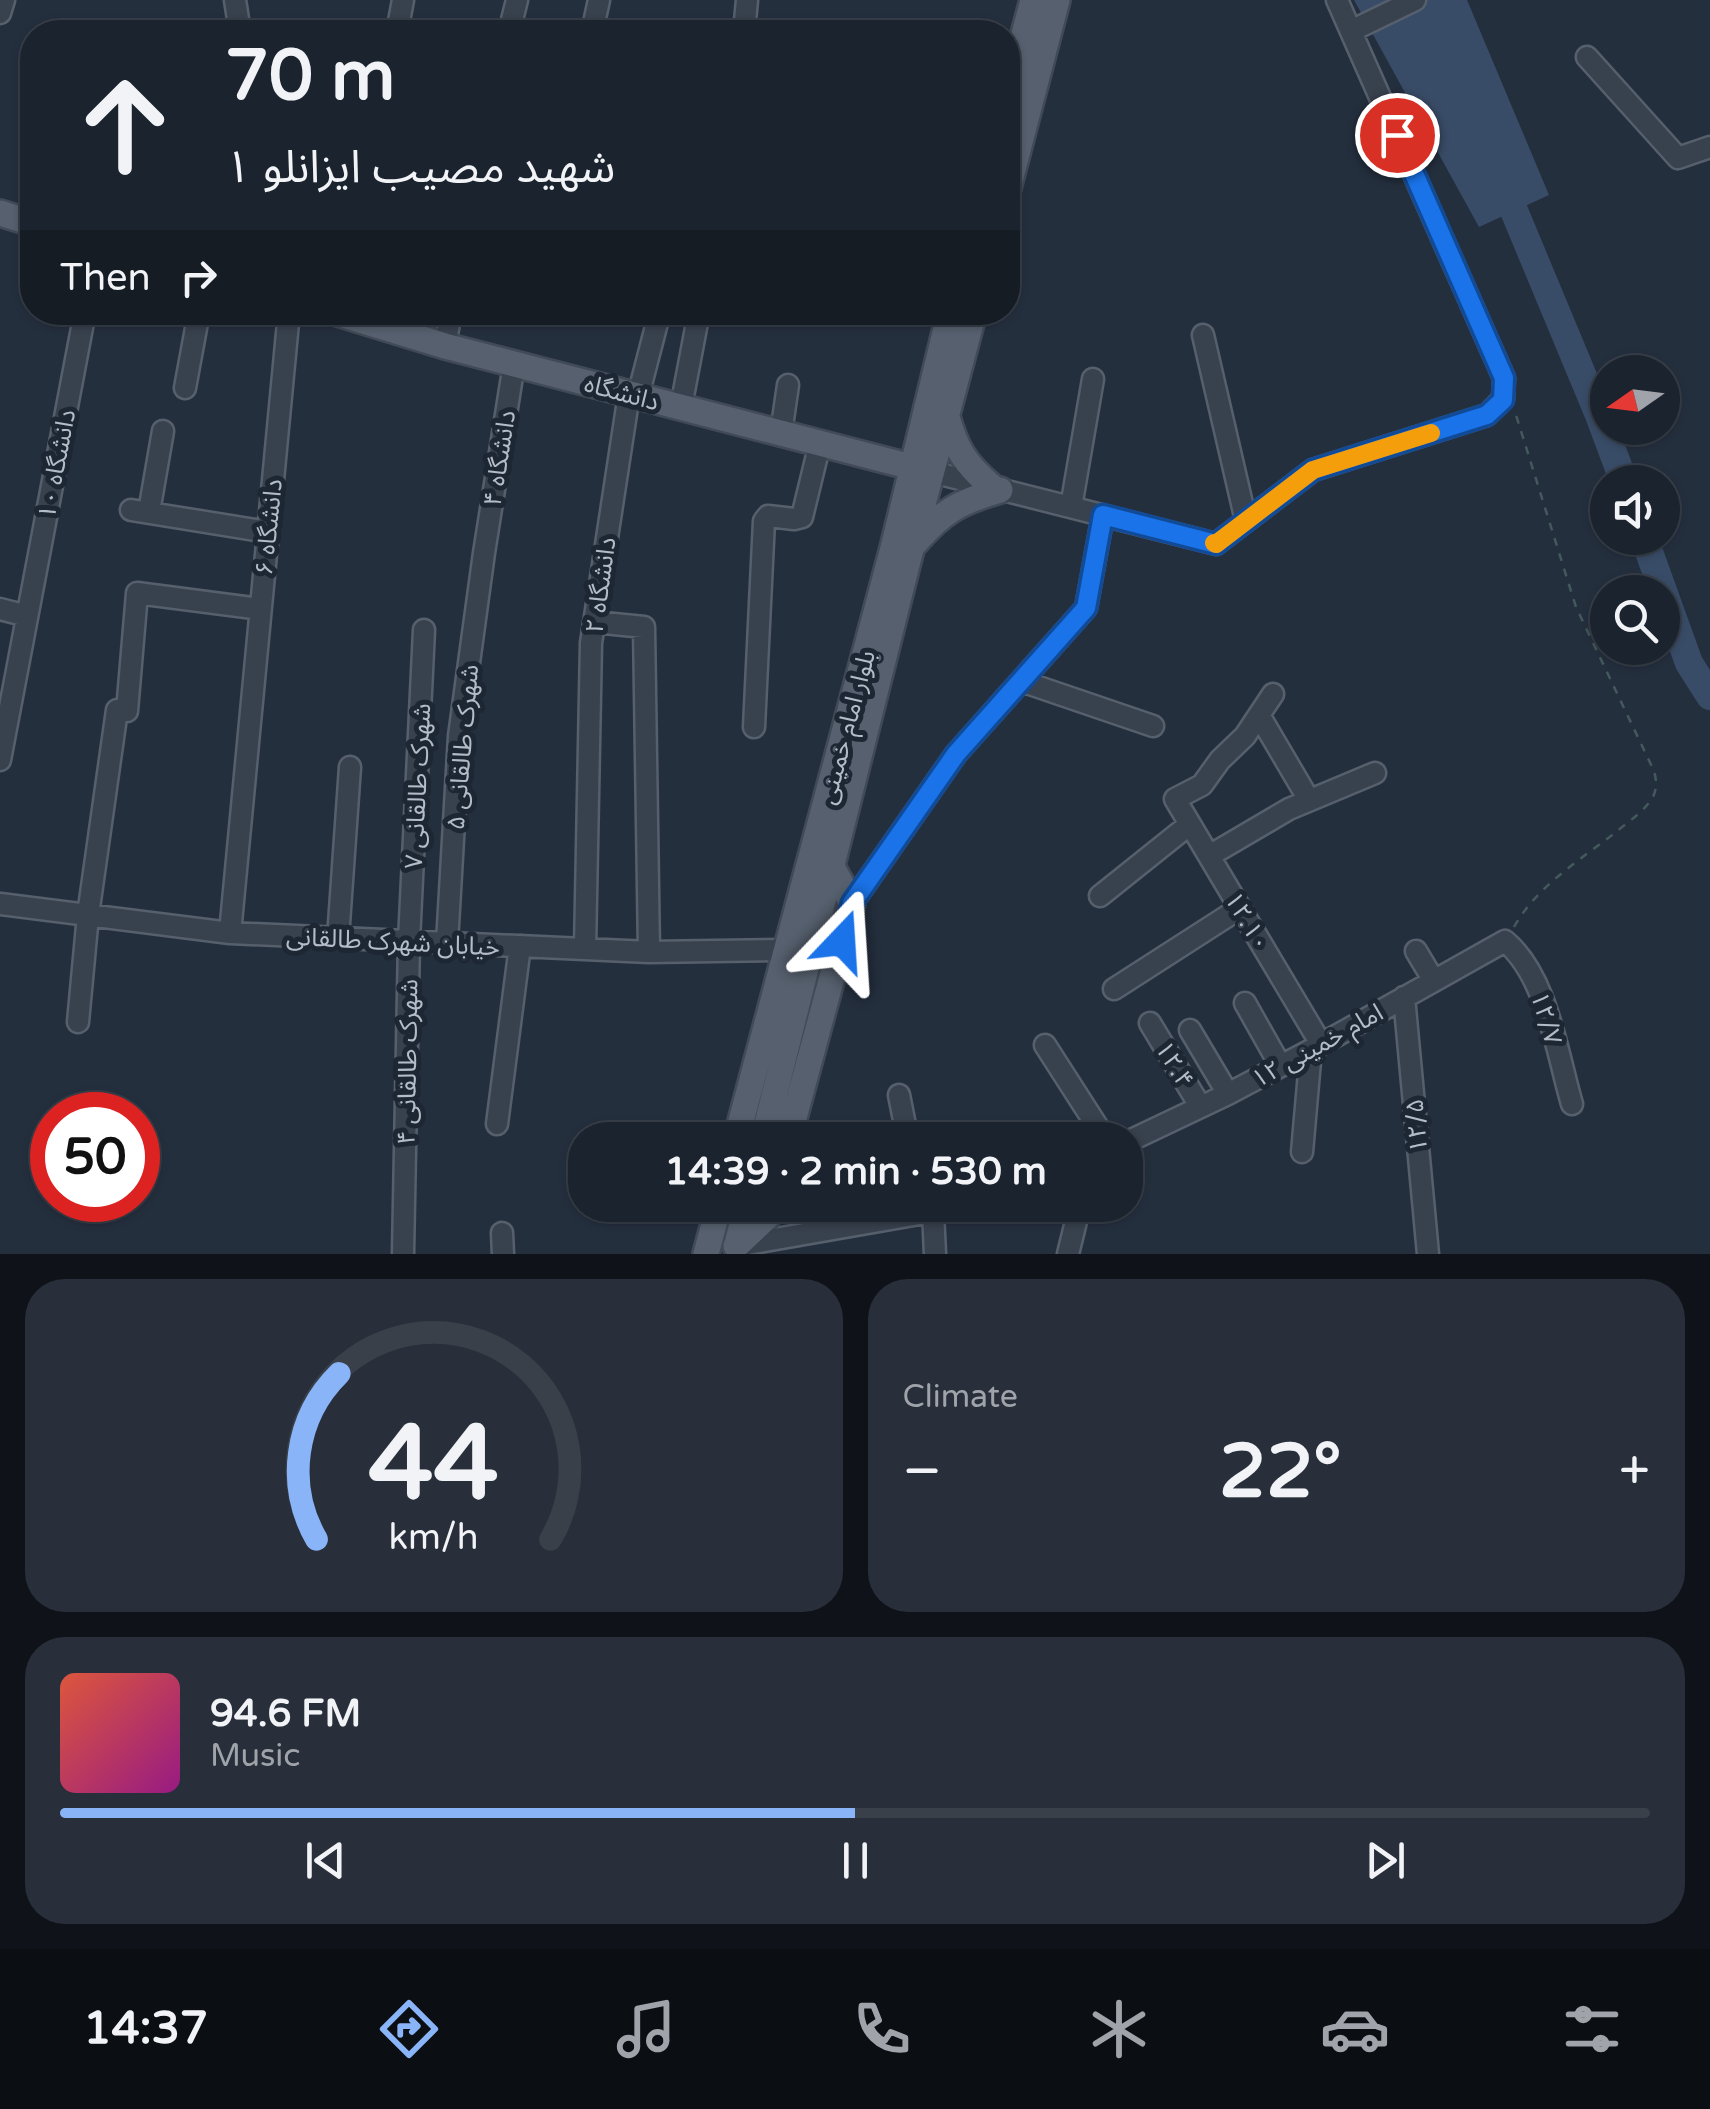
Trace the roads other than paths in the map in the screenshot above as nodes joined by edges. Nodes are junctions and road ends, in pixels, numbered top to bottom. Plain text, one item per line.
1 (4, 0) edge
2 (1033, 0) edge
3 (1057, 0) edge
4 (1336, 0) edge
5 (1414, 0) edge
6 (0, 13) edge
7 (1352, 31) junction
8 (1020, 50) edge
9 (1586, 57) dead end
10 (1020, 142) edge
11 (1710, 148) edge
12 (82, 325) edge
13 (197, 325) edge
14 (288, 325) edge
15 (377, 325) edge
16 (448, 325) edge
17 (656, 325) edge
18 (697, 325) edge
19 (948, 325) edge
20 (971, 325) edge
21 (1203, 335) dead end
22 (446, 346) junction
23 (514, 364) junction
24 (1093, 379) dead end
25 (788, 385) dead end
26 (185, 388) dead end
27 (634, 395) junction
28 (681, 407) junction
29 (947, 416) junction
30 (163, 431) dead end
31 (781, 433) junction
32 (820, 443) junction
33 (922, 470) junction
34 (996, 488) junction
35 (1071, 507) junction
36 (1103, 515) junction
37 (1246, 521) junction
38 (268, 532) junction
39 (912, 547) junction
40 (484, 552) joint
41 (260, 608) junction
42 (0, 609) edge
43 (27, 616) junction
44 (594, 622) junction
45 (424, 630) dead end
46 (1021, 681) junction
47 (1273, 694) dead end
48 (1259, 716) junction
49 (1153, 726) dead end
50 (754, 727) dead end
51 (0, 760) edge
52 (350, 767) dead end
53 (1375, 774) dead end
54 (1310, 800) junction
55 (1190, 824) junction
56 (1209, 856) junction
57 (832, 867) junction
58 (1100, 896) dead end
59 (852, 903) junction
60 (0, 904) edge
61 (1240, 908) junction
62 (88, 915) junction
63 (230, 933) junction
64 (338, 938) junction
65 (410, 941) junction
66 (1506, 941) joint
67 (448, 943) junction
68 (520, 946) junction
69 (585, 949) junction
70 (1416, 950) dead end
71 (649, 952) junction
72 (801, 959) junction
73 (832, 979) junction
74 (1434, 981) junction
75 (1114, 989) dead end
76 (1404, 997) junction
77 (1244, 1003) dead end
78 (78, 1022) dead end
79 (1150, 1023) dead end
80 (1190, 1030) dead end
81 (1045, 1045) dead end
82 (1316, 1047) junction
83 (1280, 1066) junction
84 (1228, 1094) junction
85 (899, 1095) dead end
86 (1572, 1104) dead end
87 (1200, 1106) junction
88 (742, 1122) edge
89 (767, 1122) edge
90 (793, 1122) edge
91 (904, 1122) edge
92 (1094, 1122) edge
93 (497, 1124) dead end
94 (1143, 1134) edge
95 (1302, 1152) dead end
96 (714, 1222) edge
97 (743, 1222) edge
98 (762, 1222) edge
99 (869, 1222) edge
100 (928, 1222) edge
101 (1076, 1222) edge
102 (736, 1250) edge
103 (402, 1254) edge
104 (706, 1254) edge
105 (935, 1254) edge
106 (1068, 1254) edge
107 (1428, 1254) edge

1 - 6 street
2 - 8 main road
3 - 10 main road
4 - 7 street
5 - 7 street
7 - 37 street
9 - 11 street
12 - 43 street, دانشگاه ۱۰
13 - 26 street
14 - 38 street, دانشگاه ۶
15 - 22 main road, دانشگاه
16 - 22 street
17 - 27 street, دانشگاه ۲
18 - 28 street
19 - 33 main road, بلوار امام خمینی
20 - 29 main road, بلوار امام خمینی
21 - 37 street
22 - 23 main road, دانشگاه
23 - 27 main road, دانشگاه
23 - 40 street, دانشگاه ۴
24 - 35 street
25 - 31 street
27 - 28 main road, دانشگاه
27 - 44 street, دانشگاه ۲
28 - 31 main road, دانشگاه
29 - 33 main road, بلوار امام خمینی
29 - 34 main road
30 - 38 street
31 - 32 main road, دانشگاه
32 - 33 main road, دانشگاه
32 - 50 street
33 - 34 street
33 - 39 main road, بلوار امام خمینی
33 - 72 main road, بلوار امام خمینی
34 - 35 street
34 - 39 main road
35 - 36 street
36 - 37 street
36 - 46 street
38 - 41 street, دانشگاه ۶
39 - 57 main road, بلوار امام خمینی
40 - 67 street, شهرک طالقانی ۵
41 - 62 street
41 - 63 street, دانشگاه ۶
42 - 43 street
43 - 51 street, دانشگاه ۱۰
44 - 69 street, دانشگاه ۲
44 - 71 street
45 - 65 street, شهرک طالقانی ۷
46 - 49 street
46 - 59 street
47 - 48 street
48 - 54 street
48 - 55 street, ۱۲.۱۰
52 - 64 street
53 - 54 street
54 - 56 street
55 - 56 street, ۱۲.۱۰
55 - 58 street
56 - 61 street, ۱۲.۱۰
57 - 59 main road
57 - 72 main road, بلوار امام خمینی
59 - 73 main road
60 - 62 street, خیابان شهرک طالقانی
61 - 75 street
61 - 82 street, ۱۲.۱۰
62 - 63 street, خیابان شهرک طالقانی
62 - 78 street
63 - 64 street, خیابان شهرک طالقانی
64 - 65 street, خیابان شهرک طالقانی
65 - 67 street, خیابان شهرک طالقانی
65 - 103 street, شهرک طالقانی ۴
66 - 74 street, امام خمینی ۱۲
66 - 86 street, ۱۲/۷
67 - 68 street, خیابان شهرک طالقانی
68 - 69 street, خیابان شهرک طالقانی
68 - 93 street
69 - 71 street, خیابان شهرک طالقانی
70 - 74 street
71 - 72 street, خیابان شهرک طالقانی
72 - 73 main road
72 - 88 main road, بلوار امام خمینی
72 - 89 main road, بلوار امام خمینی
73 - 90 main road
74 - 76 street, امام خمینی ۱۲
76 - 82 street, امام خمینی ۱۲
76 - 107 street, ۱۲/۵
77 - 83 street
79 - 87 street, ۱۲.۴
80 - 84 street
81 - 92 street
82 - 83 street, امام خمینی ۱۲
82 - 95 street
83 - 84 street, امام خمینی ۱۲
84 - 87 street, امام خمینی ۱۲
85 - 91 street
87 - 94 street, امام خمینی ۱۲
96 - 104 main road
97 - 102 main road
98 - 102 main road
99 - 102 street
100 - 105 street
101 - 106 street

